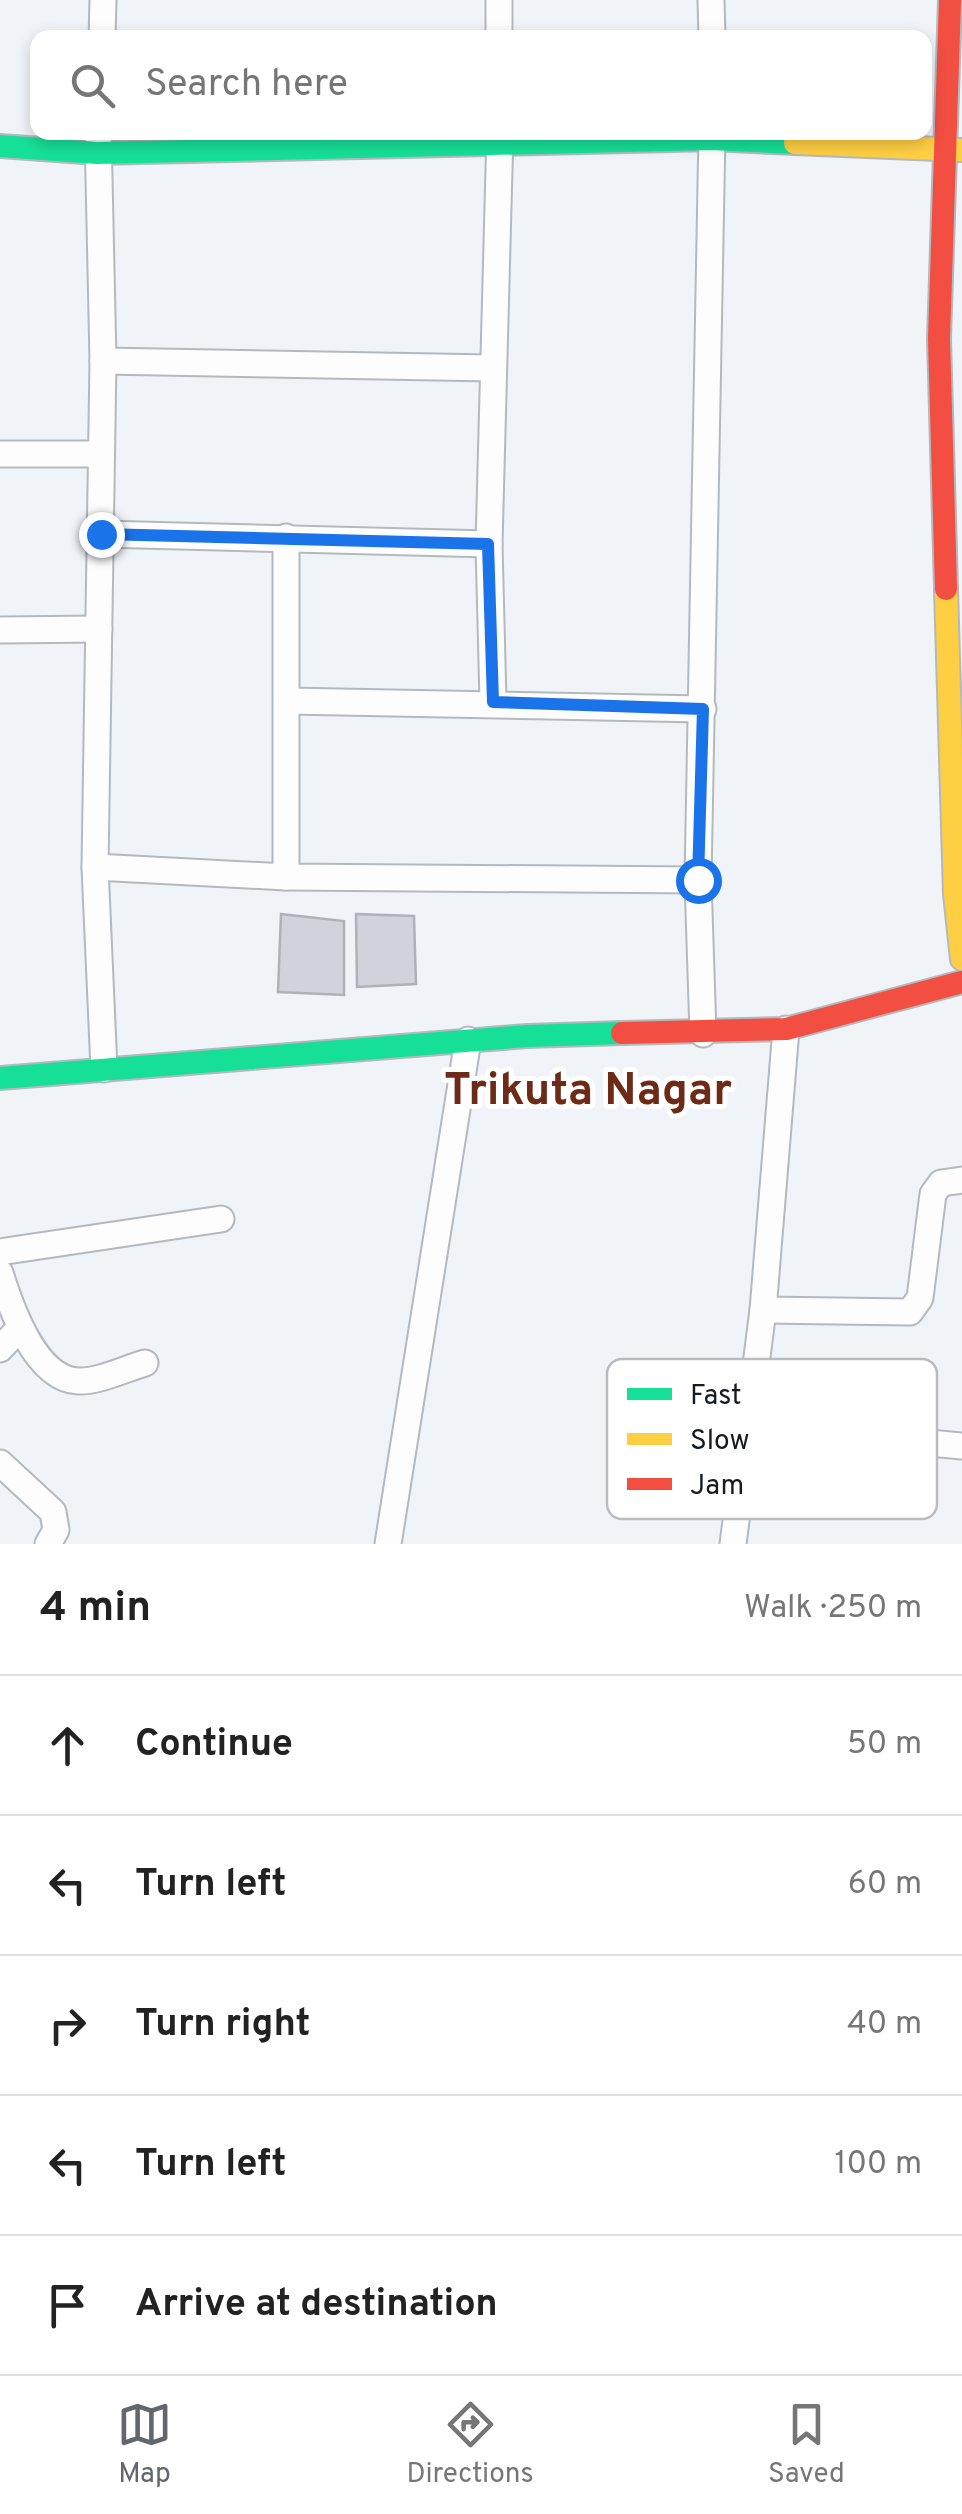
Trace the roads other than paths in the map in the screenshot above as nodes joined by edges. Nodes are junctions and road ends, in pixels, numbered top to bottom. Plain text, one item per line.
1 (103, 0) edge
2 (499, 0) edge
3 (711, 0) edge
4 (950, 0) edge
5 (102, 30) edge
6 (499, 30) edge
7 (712, 30) edge
8 (339, 140) edge
9 (500, 140) edge
10 (712, 140) edge
11 (781, 140) edge
12 (97, 143) edge
13 (0, 146) edge
14 (954, 150) edge
15 (103, 360) junction
16 (492, 368) junction
17 (0, 454) edge
18 (99, 454) junction
19 (101, 534) junction
20 (286, 537) junction
21 (488, 544) junction
22 (99, 629) junction
23 (0, 630) edge
24 (288, 700) junction
25 (493, 702) junction
26 (703, 709) junction
27 (95, 867) junction
28 (286, 877) junction
29 (698, 880) junction
30 (962, 959) edge
31 (962, 982) edge
32 (786, 1029) junction
33 (703, 1034) junction
34 (468, 1040) junction
35 (104, 1069) junction
36 (0, 1078) edge
37 (962, 1180) edge
38 (221, 1220) dead end
39 (0, 1252) edge
40 (0, 1273) edge
41 (763, 1310) junction
42 (18, 1330) junction
43 (0, 1349) edge
44 (758, 1359) edge
45 (145, 1363) dead end
46 (937, 1444) edge
47 (962, 1446) edge
48 (0, 1463) edge
49 (737, 1519) edge
50 (48, 1544) edge
51 (388, 1544) edge
52 (733, 1544) edge

1 - 5 street
2 - 6 street
3 - 7 street
4 - 14 street
8 - 12 street
9 - 16 street
10 - 26 street
11 - 14 street
12 - 13 street
12 - 15 street
14 - 30 street
15 - 16 street
15 - 18 street
16 - 21 street
17 - 18 street
18 - 19 street
19 - 20 street
19 - 22 street
20 - 21 street
20 - 24 street
21 - 25 street
22 - 23 street
22 - 27 street
24 - 25 street
24 - 28 street
25 - 26 street
26 - 29 street
27 - 28 street
27 - 35 street
28 - 29 street
29 - 33 street
31 - 32 street
32 - 33 street
32 - 41 street
33 - 34 street
34 - 35 street
34 - 51 street
35 - 36 street
37 - 41 street
38 - 39 street
40 - 42 street
41 - 44 street
42 - 43 street
42 - 45 street
46 - 47 street
48 - 50 street
49 - 52 street

